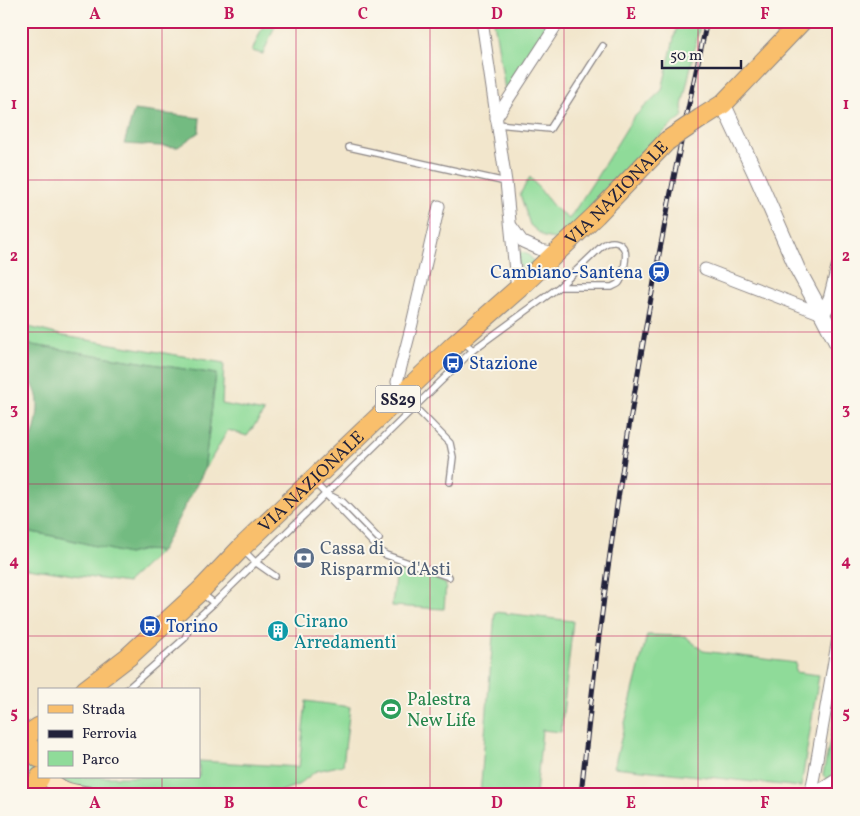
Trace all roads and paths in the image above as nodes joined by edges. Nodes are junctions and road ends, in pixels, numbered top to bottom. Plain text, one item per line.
1 (482, 21) edge
2 (559, 21) edge
3 (802, 21) edge
4 (603, 46) dead end
5 (723, 104) junction
6 (496, 121) junction
7 (350, 148) dead end
8 (506, 182) junction
9 (439, 206) dead end
10 (511, 226) junction
11 (556, 253) junction
12 (839, 267) edge
13 (705, 269) dead end
14 (559, 287) junction
15 (519, 288) junction
16 (822, 314) junction
17 (466, 345) junction
18 (839, 347) edge
19 (409, 400) junction
20 (450, 482) dead end
21 (319, 487) junction
22 (379, 539) dead end
23 (241, 548) junction
24 (255, 562) junction
25 (275, 576) dead end
26 (448, 578) dead end
27 (207, 597) junction
28 (839, 632) edge
29 (128, 657) junction
30 (88, 688) edge
31 (101, 688) edge
32 (128, 688) edge
33 (38, 728) edge
34 (21, 739) edge
35 (21, 744) edge
36 (38, 757) edge
37 (39, 778) edge
38 (49, 778) edge
39 (839, 778) edge
40 (310, 791) dead end
41 (810, 794) edge
42 (24, 795) edge
43 (90, 795) edge
44 (293, 795) edge

1 - 6 street
2 - 6 street
3 - 5 main road, VIA NAZIONALE / SS29
4 - 6 lane
5 - 11 main road, VIA NAZIONALE / SS29, bridge
5 - 16 street
6 - 8 street
7 - 8 lane
8 - 10 street
9 - 19 street
10 - 11 street
10 - 15 street
11 - 15 main road, VIA NAZIONALE / SS29
12 - 16 street
13 - 16 street
14 - 14 lane
14 - 17 lane
15 - 17 main road, VIA NAZIONALE / SS29
16 - 18 street
17 - 19 main road, VIA NAZIONALE / SS29
19 - 20 lane
19 - 21 main road, VIA NAZIONALE / SS29
21 - 22 lane
21 - 23 main road, VIA NAZIONALE / SS29
21 - 24 lane
21 - 26 lane
23 - 24 lane
23 - 27 main road, VIA NAZIONALE / SS29
24 - 25 lane
24 - 27 lane
27 - 29 main road, VIA NAZIONALE / SS29
27 - 32 lane
28 - 41 street
29 - 30 main road, VIA NAZIONALE / SS29
29 - 31 main road, VIA NAZIONALE / SS29
33 - 34 main road
35 - 36 main road
37 - 42 main road
38 - 43 main road
39 - 41 street
40 - 44 lane

